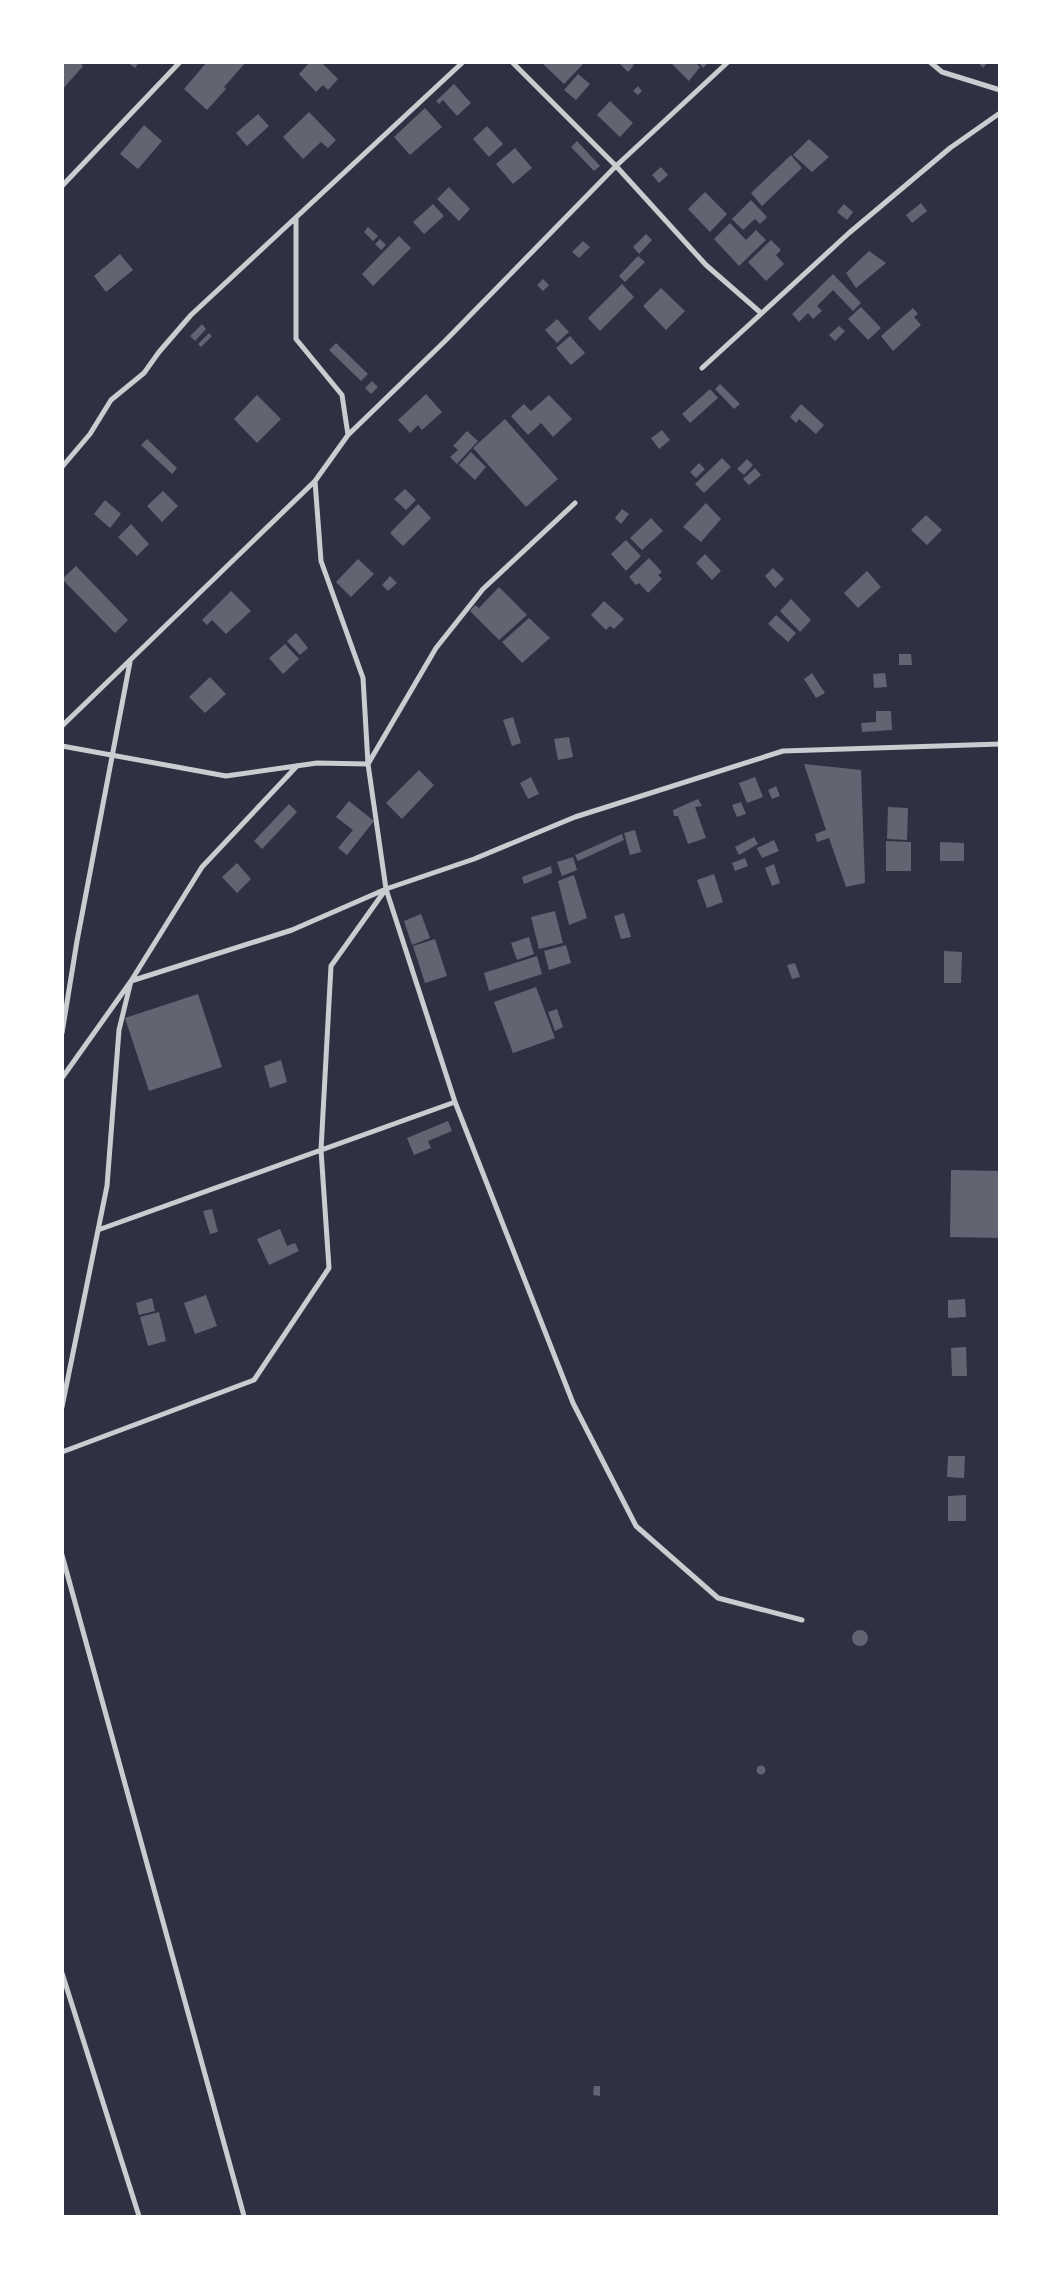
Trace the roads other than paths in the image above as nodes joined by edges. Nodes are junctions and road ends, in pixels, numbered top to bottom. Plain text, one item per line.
1 (180, 62) edge
2 (463, 62) edge
3 (512, 62) edge
4 (728, 62) edge
5 (930, 62) edge
6 (1000, 90) edge
7 (1000, 114) edge
8 (616, 166) junction
9 (62, 186) edge
10 (296, 218) junction
11 (761, 313) junction
12 (702, 368) dead end
13 (348, 435) junction
14 (62, 467) edge
15 (315, 481) junction
16 (575, 503) dead end
17 (130, 662) junction
18 (62, 726) edge
19 (1000, 744) edge
20 (62, 746) edge
21 (112, 754) junction
22 (368, 764) junction
23 (298, 766) junction
24 (386, 889) junction
25 (131, 981) junction
26 (62, 1032) edge
27 (62, 1078) edge
28 (455, 1102) junction
29 (321, 1150) junction
30 (98, 1230) junction
31 (62, 1407) edge
32 (62, 1452) edge
33 (62, 1555) edge
34 (802, 1620) dead end
35 (62, 1973) edge
36 (139, 2216) edge
37 (244, 2216) edge

1 - 9 street
2 - 10 street
3 - 8 street
4 - 8 street
5 - 6 street
7 - 11 street
8 - 11 street
8 - 13 street
10 - 13 street
10 - 14 street
11 - 12 street
13 - 15 street
15 - 17 street
15 - 22 street
16 - 22 street
17 - 18 street
17 - 21 street
19 - 24 street
20 - 21 street
21 - 23 street
21 - 26 street
22 - 23 street
22 - 24 street
23 - 25 street
24 - 25 street
24 - 28 street
24 - 29 street
25 - 27 street
25 - 30 street
28 - 29 street
28 - 34 street
29 - 30 street
29 - 32 street
30 - 31 street
33 - 37 street
35 - 36 street

